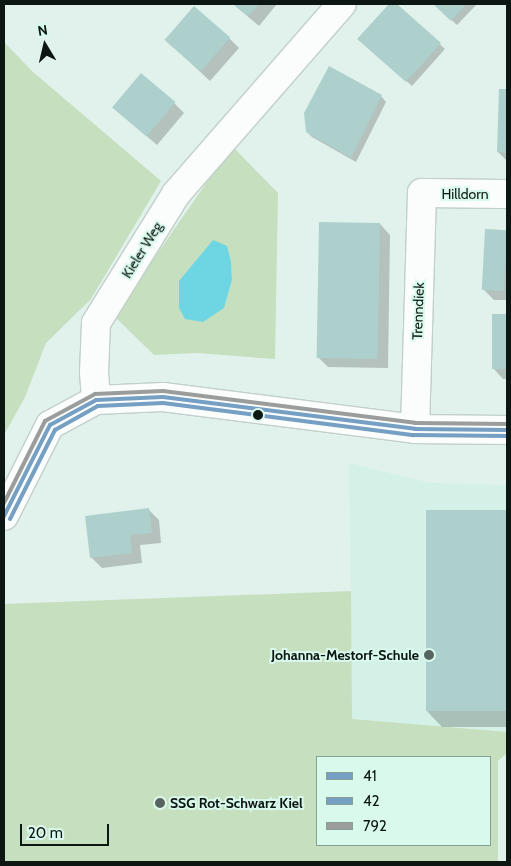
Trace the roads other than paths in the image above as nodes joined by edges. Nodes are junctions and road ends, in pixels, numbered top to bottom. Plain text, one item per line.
1 (342, 4) edge
2 (422, 193) joint
3 (507, 194) edge
4 (96, 400) junction
5 (415, 429) junction
6 (507, 430) edge
7 (4, 516) edge

1 - 4 street, Kieler Weg
2 - 3 street, Hilldorn
2 - 5 street, Trenndiek
4 - 5 street
4 - 7 street
5 - 6 street

